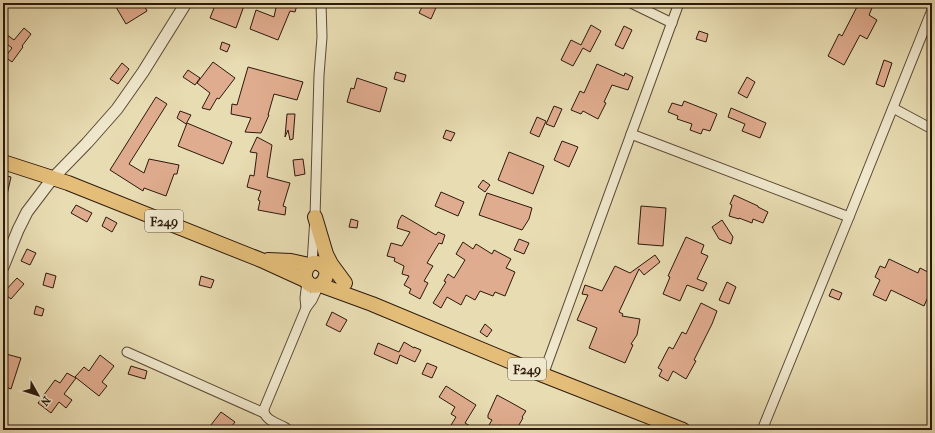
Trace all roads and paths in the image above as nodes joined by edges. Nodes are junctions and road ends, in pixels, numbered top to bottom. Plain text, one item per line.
1 (186, 3) edge
2 (321, 3) edge
3 (631, 3) edge
4 (679, 3) edge
5 (932, 10) edge
6 (672, 23) junction
7 (893, 108) junction
8 (932, 128) edge
9 (631, 134) junction
10 (3, 162) edge
11 (52, 179) junction
12 (315, 216) junction
13 (849, 217) junction
14 (261, 260) junction
15 (311, 264) junction
16 (3, 267) edge
17 (327, 272) junction
18 (313, 283) junction
19 (345, 283) junction
20 (372, 304) junction
21 (127, 352) dead end
22 (544, 375) junction
23 (264, 413) junction
24 (288, 430) edge
25 (683, 430) edge
26 (762, 430) edge

1 - 11 street
2 - 12 street
3 - 6 street
4 - 6 street
5 - 7 street
6 - 9 street
7 - 8 street
7 - 13 street
9 - 13 street
9 - 22 street
10 - 11 main road, F249
11 - 14 main road, F249
11 - 16 street
12 - 15 street
12 - 19 main road
13 - 26 street
14 - 15 main road, F249
14 - 18 main road, F249
15 - 17 main road, F249
15 - 18 main road
17 - 18 main road
17 - 19 main road, F249
18 - 20 main road, F249
18 - 23 street
19 - 20 main road, F249
20 - 22 main road, F249
21 - 23 street
22 - 25 main road, F249
23 - 24 street

